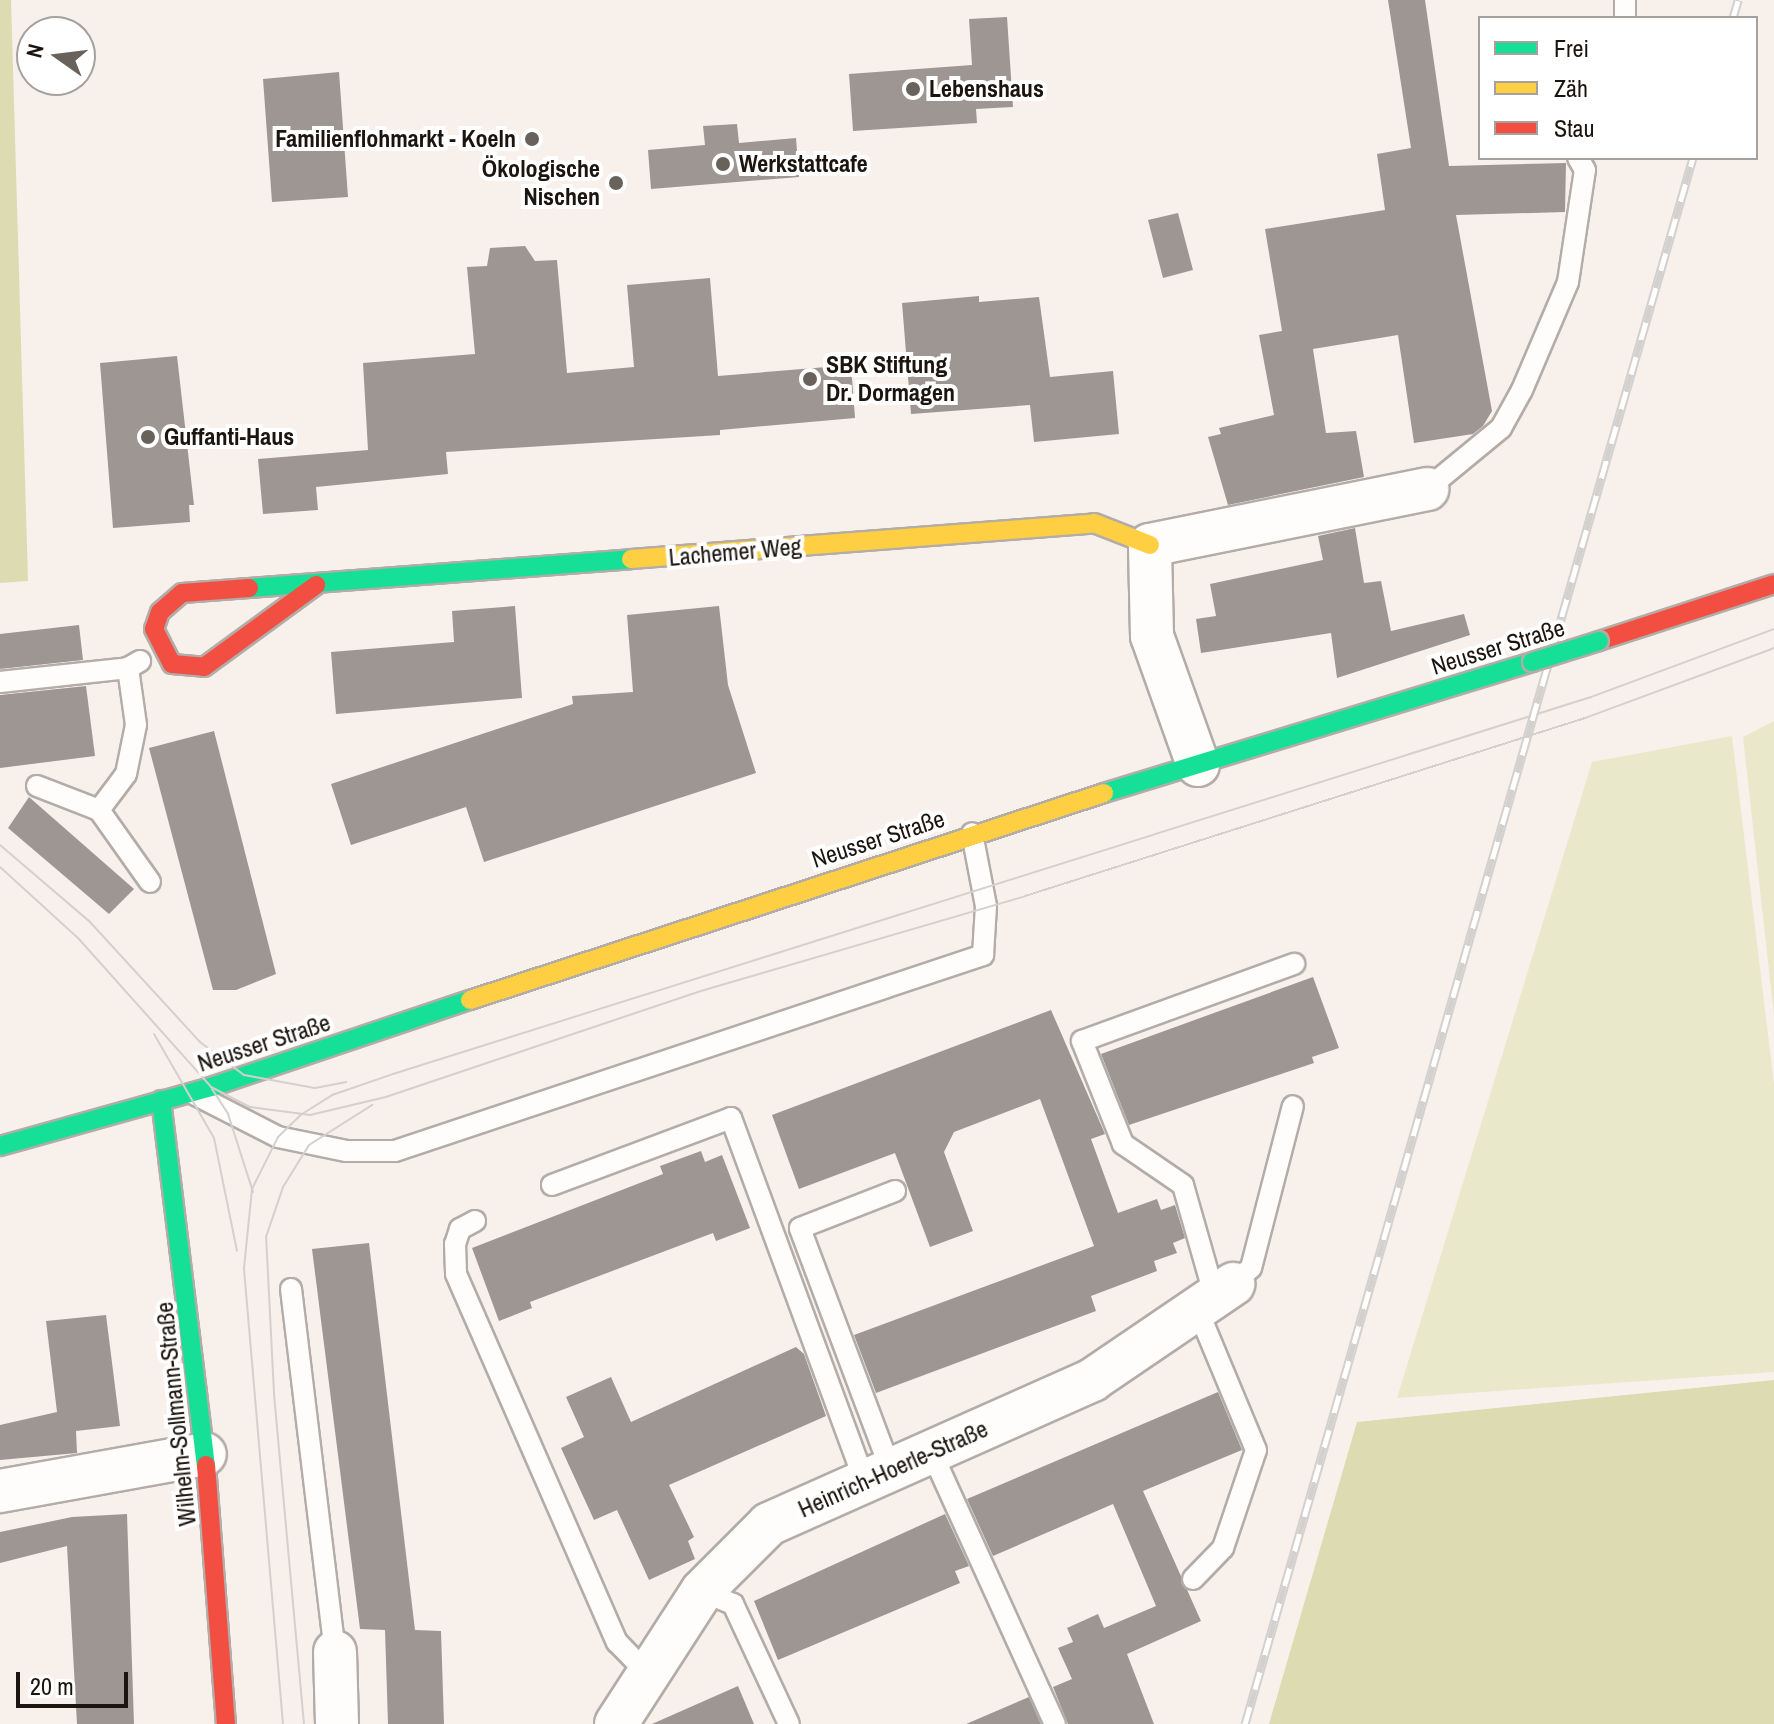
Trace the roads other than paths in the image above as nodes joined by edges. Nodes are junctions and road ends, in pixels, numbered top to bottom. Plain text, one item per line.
1 (1579, 160) edge
2 (1427, 489) joint
3 (1150, 545) junction
4 (1774, 584) edge
5 (316, 585) junction
6 (160, 648) junction
7 (128, 668) junction
8 (0, 682) edge
9 (1198, 765) junction
10 (37, 786) dead end
11 (99, 810) junction
12 (972, 833) junction
13 (150, 882) dead end
14 (1294, 964) dead end
15 (191, 1092) junction
16 (161, 1100) junction
17 (1293, 1106) dead end
18 (0, 1146) edge
19 (552, 1185) dead end
20 (895, 1191) dead end
21 (475, 1221) dead end
22 (291, 1289) dead end
23 (1214, 1295) junction
24 (931, 1451) junction
25 (205, 1454) junction
26 (877, 1474) junction
27 (0, 1491) edge
28 (1193, 1579) dead end
29 (702, 1591) junction
30 (335, 1652) joint
31 (642, 1680) junction
32 (226, 1724) edge
33 (337, 1724) edge
34 (616, 1724) edge
35 (655, 1724) edge
36 (789, 1724) edge
37 (1055, 1724) edge

1 - 2 lane
2 - 3 street
3 - 5 main road, Lachemer Weg
3 - 9 street
4 - 9 main road, Neusser Straße, bridge
5 - 6 main road
5 - 6 main road, Lachemer Weg
6 - 7 lane
7 - 8 lane
7 - 11 lane
9 - 12 main road, Neusser Straße
10 - 11 lane
11 - 13 lane
12 - 15 main road, Neusser Straße
12 - 15 lane
14 - 23 lane
15 - 16 main road, Neusser Straße
16 - 18 main road, Neusser Straße
16 - 25 main road, Wilhelm-Sollmann-Straße
17 - 23 lane
19 - 26 lane
20 - 26 lane
21 - 31 lane
22 - 30 lane
23 - 24 street, Heinrich-Hoerle-Straße
23 - 28 lane
24 - 26 street, Heinrich-Hoerle-Straße
24 - 37 lane
25 - 27 street
25 - 32 main road, Wilhelm-Sollmann-Straße
26 - 29 street, Heinrich-Hoerle-Straße
29 - 31 street, Heinrich-Hoerle-Straße
29 - 36 lane
30 - 33 street
31 - 34 street, Heinrich-Hoerle-Straße
31 - 35 street

